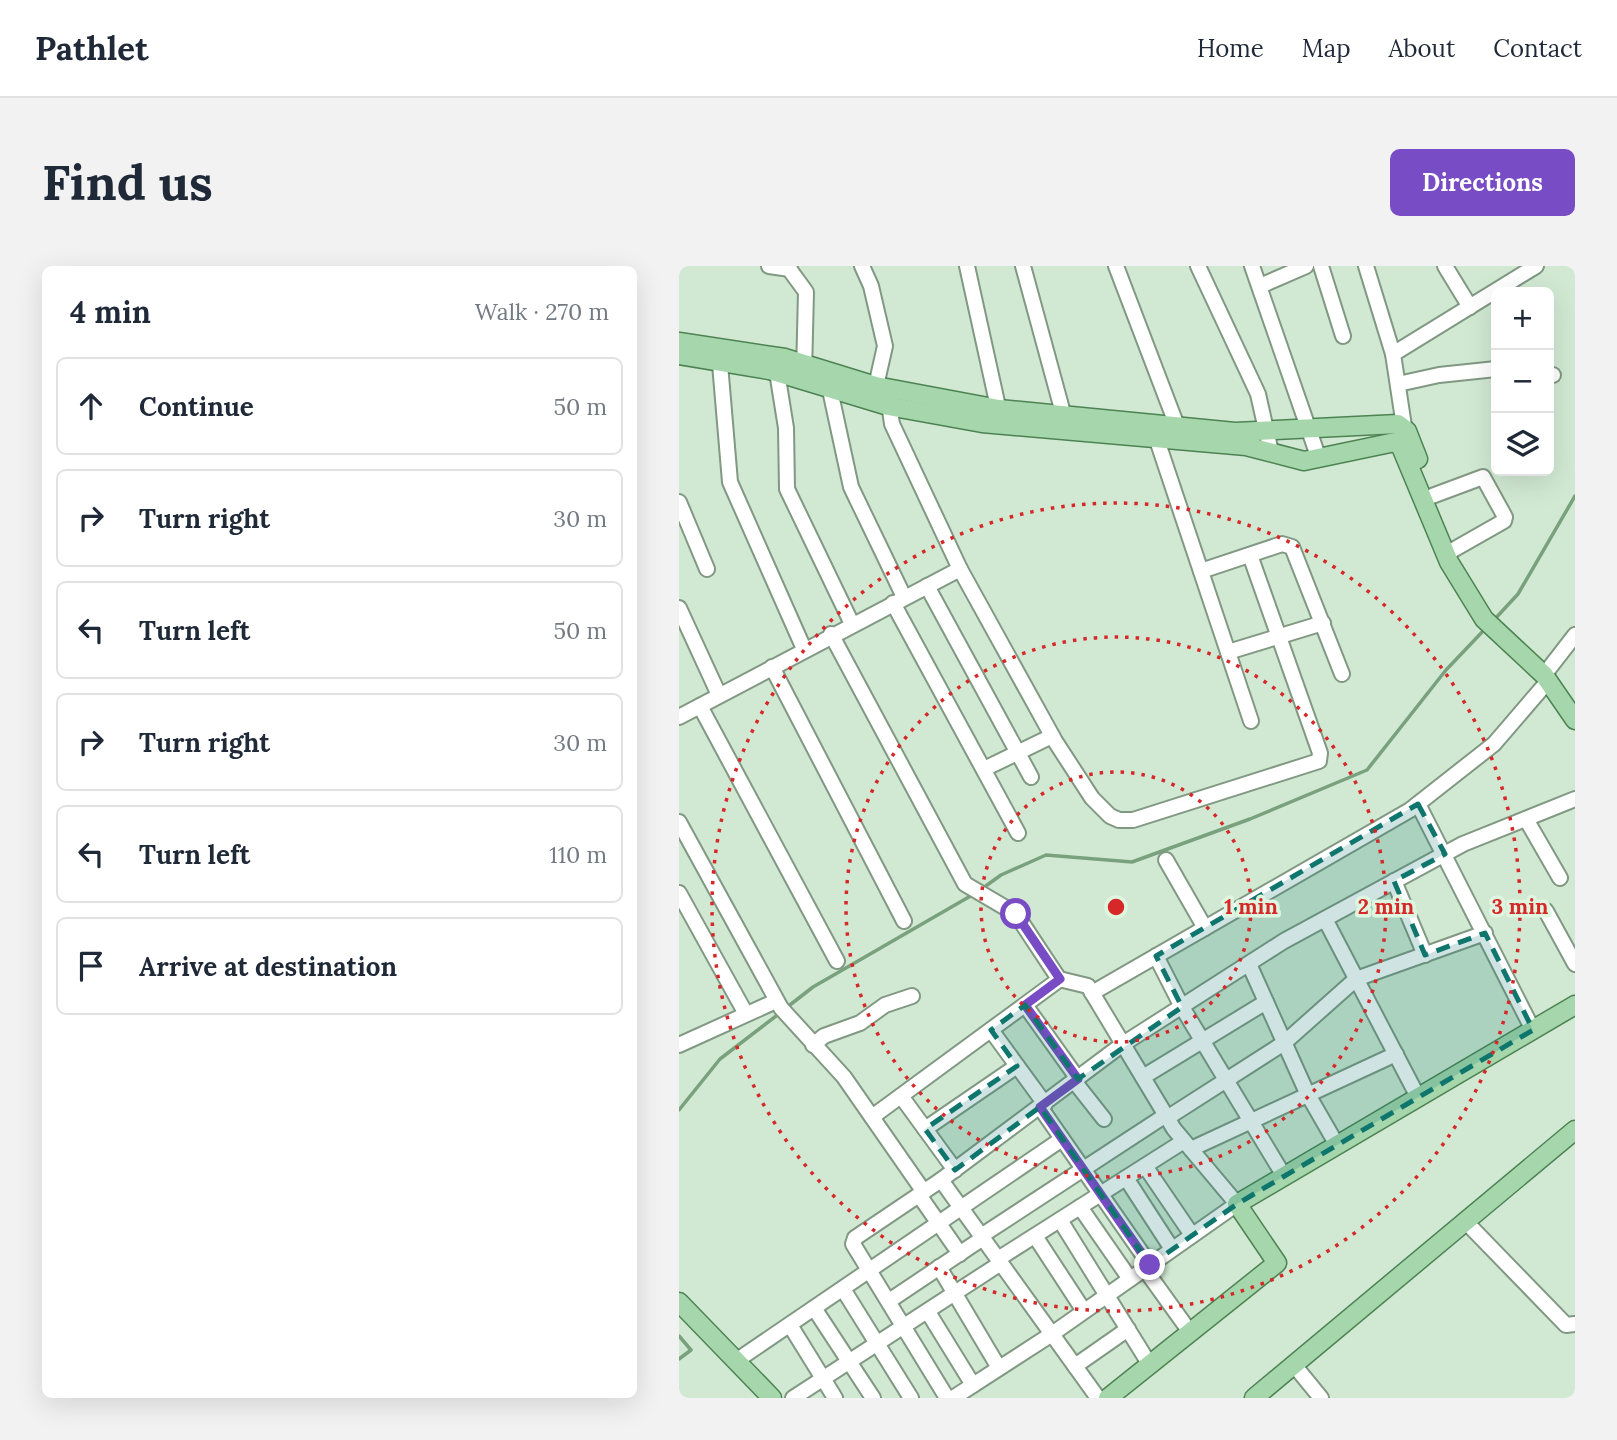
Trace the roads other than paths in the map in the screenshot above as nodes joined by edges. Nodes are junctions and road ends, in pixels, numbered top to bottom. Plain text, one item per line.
1 (769, 266) edge
2 (862, 266) edge
3 (967, 266) edge
4 (1023, 266) edge
5 (1116, 266) edge
6 (1198, 266) edge
7 (1252, 266) edge
8 (1306, 266) edge
9 (1321, 266) edge
10 (1366, 266) edge
11 (1445, 266) edge
12 (1536, 266) edge
13 (789, 268) edge
14 (1260, 286) junction
15 (1470, 307) junction
16 (1343, 336) dead end
17 (679, 341) edge
18 (720, 354) junction
19 (1393, 354) junction
20 (679, 355) edge
21 (1491, 370) edge
22 (777, 372) junction
23 (804, 373) junction
24 (1398, 384) junction
25 (830, 390) junction
26 (884, 394) junction
27 (1000, 417) junction
28 (1066, 422) junction
29 (1404, 426) junction
30 (1310, 429) junction
31 (1267, 430) junction
32 (1178, 433) junction
33 (1156, 438) junction
34 (1399, 445) junction
35 (1271, 452) junction
36 (1319, 458) junction
37 (1432, 496) junction
38 (679, 502) edge
39 (1439, 527) junction
40 (1453, 550) junction
41 (1250, 555) junction
42 (707, 569) dead end
43 (960, 569) junction
44 (1201, 571) junction
45 (1461, 578) junction
46 (927, 586) junction
47 (898, 600) junction
48 (679, 608) edge
49 (1323, 623) junction
50 (852, 624) junction
51 (831, 634) junction
52 (1575, 635) edge
53 (1279, 638) junction
54 (804, 649) junction
55 (1228, 652) junction
56 (772, 667) junction
57 (1342, 674) dead end
58 (1547, 678) junction
59 (719, 695) junction
60 (700, 706) junction
61 (679, 717) edge
62 (1251, 720) dead end
63 (1575, 720) edge
64 (1052, 736) junction
65 (1018, 751) junction
66 (983, 769) junction
67 (1031, 776) dead end
68 (1575, 799) edge
69 (1418, 804) junction
70 (1526, 819) junction
71 (679, 822) edge
72 (1018, 833) dead end
73 (1445, 854) junction
74 (1166, 860) dead end
75 (1560, 878) dead end
76 (1394, 881) junction
77 (679, 893) edge
78 (1546, 911) dead end
79 (1325, 919) junction
80 (904, 921) dead end
81 (1205, 928) junction
82 (1485, 933) junction
83 (1425, 955) junction
84 (1156, 956) junction
85 (837, 961) dead end
86 (1249, 964) junction
87 (1575, 964) edge
88 (1060, 979) junction
89 (1356, 979) junction
90 (1092, 993) junction
91 (912, 996) dead end
92 (1266, 1002) junction
93 (1025, 1005) junction
94 (1575, 1005) edge
95 (1182, 1007) junction
96 (782, 1009) junction
97 (746, 1014) junction
98 (991, 1030) junction
99 (1533, 1030) junction
100 (1202, 1041) junction
101 (680, 1043) edge
102 (1284, 1043) junction
103 (1123, 1044) junction
104 (813, 1045) junction
105 (1395, 1054) junction
106 (1017, 1066) junction
107 (1143, 1077) junction
108 (1076, 1080) junction
109 (1226, 1081) junction
110 (1307, 1093) junction
111 (901, 1096) junction
112 (1418, 1097) junction
113 (1043, 1106) junction
114 (1167, 1116) junction
115 (872, 1117) junction
116 (1104, 1119) dead end
117 (1250, 1120) junction
118 (925, 1129) junction
119 (1575, 1130) edge
120 (1062, 1139) junction
121 (1188, 1145) junction
122 (1337, 1145) junction
123 (1145, 1166) junction
124 (955, 1170) junction
125 (1082, 1170) junction
126 (1285, 1176) junction
127 (1126, 1178) junction
128 (941, 1180) junction
129 (921, 1193) junction
130 (1099, 1195) junction
131 (1237, 1204) junction
132 (1080, 1207) junction
133 (960, 1208) junction
134 (1060, 1220) junction
135 (1465, 1221) junction
136 (938, 1223) junction
137 (1035, 1236) junction
138 (1192, 1236) junction
139 (982, 1237) junction
140 (1172, 1249) junction
141 (960, 1254) junction
142 (999, 1261) junction
143 (939, 1267) junction
144 (1147, 1267) junction
145 (870, 1271) junction
146 (1129, 1279) junction
147 (843, 1289) junction
148 (954, 1294) junction
149 (1107, 1296) junction
150 (889, 1301) junction
151 (679, 1302) edge
152 (814, 1308) junction
153 (1084, 1311) junction
154 (928, 1312) junction
155 (1575, 1324) edge
156 (790, 1325) junction
157 (906, 1327) junction
158 (1128, 1329) junction
159 (1190, 1332) junction
160 (1052, 1334) junction
161 (878, 1345) junction
162 (736, 1361) junction
163 (850, 1362) junction
164 (1150, 1365) junction
165 (1294, 1365) junction
166 (1075, 1366) junction
167 (999, 1368) junction
168 (823, 1379) junction
169 (973, 1385) junction
170 (772, 1398) edge
171 (793, 1398) edge
172 (835, 1398) edge
173 (873, 1398) edge
174 (911, 1398) edge
175 (947, 1398) edge
176 (953, 1398) edge
177 (1098, 1398) edge
178 (1108, 1398) edge
179 (1254, 1398) edge
180 (1321, 1398) edge

1 - 13 street
2 - 26 street
3 - 27 street
4 - 28 street
5 - 32 street
6 - 31 street
7 - 14 street
8 - 14 street
9 - 16 street
10 - 19 street
11 - 15 street
12 - 15 street
13 - 23 street
14 - 30 street
15 - 19 street
17 - 18 main road
18 - 20 main road
18 - 22 main road
18 - 23 main road
18 - 54 street
19 - 24 street
21 - 24 street
22 - 23 main road
22 - 50 street
23 - 25 main road
23 - 26 main road
24 - 29 street
25 - 26 main road
25 - 47 street
26 - 27 main road
26 - 43 street
27 - 28 main road
28 - 32 main road
28 - 33 main road
29 - 30 main road
29 - 34 street
29 - 37 main road
30 - 31 main road
30 - 36 street
31 - 32 main road
31 - 35 street
32 - 33 main road
32 - 35 main road
33 - 44 street
34 - 36 main road
34 - 39 main road
35 - 36 main road
37 - 39 main road
37 - 40 street
38 - 42 street
39 - 40 main road
39 - 45 main road
40 - 45 main road
41 - 44 street
41 - 49 street
41 - 53 street
43 - 46 street
43 - 64 street
44 - 55 street
45 - 58 main road
46 - 47 street
46 - 65 street
47 - 50 street
47 - 66 street
48 - 59 street
49 - 53 street
49 - 57 street
50 - 51 street
51 - 54 street
51 - 88 street
52 - 58 street
53 - 55 street
53 - 64 street
54 - 56 street
55 - 62 street
56 - 59 street
56 - 80 street
58 - 63 main road
58 - 69 street
59 - 60 street
60 - 61 street
60 - 85 street
64 - 65 street
65 - 66 street
65 - 67 street
66 - 72 street
68 - 70 street
69 - 73 street
69 - 81 street
70 - 73 street
70 - 75 street
71 - 96 street
73 - 76 street
73 - 82 street
74 - 81 street
76 - 79 street
76 - 83 street
77 - 97 street
78 - 87 street
79 - 86 street
79 - 89 street
81 - 84 street
82 - 83 street
82 - 99 street
83 - 89 street
84 - 90 street
84 - 95 street
86 - 92 street
86 - 95 street
88 - 90 street
88 - 93 street
89 - 102 street
89 - 105 street
90 - 103 street
91 - 104 street
92 - 100 street
92 - 102 street
93 - 98 street
93 - 108 street
94 - 99 main road
95 - 100 street
95 - 103 street
96 - 97 street
96 - 104 street
97 - 101 street
98 - 106 street
98 - 111 street
99 - 112 main road
100 - 107 street
100 - 109 street
102 - 109 street
102 - 110 street
103 - 107 street
103 - 108 street
104 - 115 street
105 - 110 street
105 - 112 street
106 - 113 street
106 - 118 street
107 - 114 street
108 - 113 street
108 - 116 street
109 - 114 street
109 - 117 street
110 - 117 street
110 - 122 street
111 - 115 street
111 - 118 street
112 - 122 main road
113 - 120 street
113 - 124 street
114 - 121 street
114 - 125 street
115 - 129 street
117 - 121 street
117 - 126 street
118 - 124 street
119 - 135 main road
120 - 125 street
120 - 133 street
121 - 123 street
121 - 131 street
122 - 126 main road
123 - 127 street
123 - 138 street
124 - 128 street
125 - 130 street
125 - 139 street
126 - 131 main road
127 - 130 street
127 - 140 street
128 - 129 street
128 - 133 street
129 - 136 street
129 - 145 street
130 - 132 street
130 - 144 street
131 - 138 street
131 - 159 main road
132 - 134 street
132 - 146 street
133 - 136 street
133 - 139 street
134 - 137 street
134 - 149 street
135 - 155 street
135 - 165 main road
136 - 141 street
136 - 145 street
137 - 142 street
137 - 153 street
138 - 140 street
139 - 141 street
139 - 142 street
140 - 144 street
141 - 143 street
142 - 148 street
142 - 160 street
143 - 148 street
143 - 150 street
144 - 146 street
144 - 159 street
145 - 147 street
145 - 150 street
146 - 149 street
147 - 152 street
147 - 161 street
148 - 154 street
148 - 167 street
149 - 153 street
149 - 158 street
150 - 157 street
151 - 162 main road
152 - 156 street
152 - 163 street
153 - 160 street
154 - 157 street
154 - 169 street
156 - 162 street
156 - 168 street
157 - 161 street
157 - 175 street
158 - 164 street
158 - 166 street
159 - 164 main road
160 - 166 street
160 - 167 street
161 - 163 street
161 - 174 street
162 - 170 main road
163 - 168 street
163 - 173 street
164 - 178 main road
165 - 179 main road
165 - 180 street
166 - 177 street
167 - 169 street
168 - 171 street
168 - 172 street
169 - 176 street

